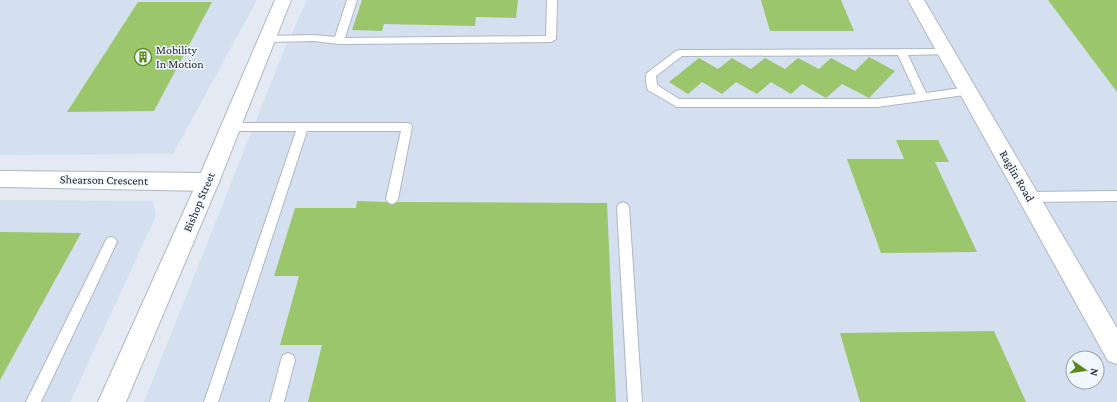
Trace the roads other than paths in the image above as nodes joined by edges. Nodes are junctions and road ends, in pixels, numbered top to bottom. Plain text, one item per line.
1 (282, 0) edge
2 (352, 0) edge
3 (552, 0) edge
4 (916, 0) edge
5 (267, 39) junction
6 (339, 41) junction
7 (901, 52) junction
8 (946, 52) junction
9 (968, 91) junction
10 (923, 96) junction
11 (230, 127) junction
12 (303, 127) junction
13 (0, 179) edge
14 (208, 182) junction
15 (1117, 196) edge
16 (1028, 197) junction
17 (392, 199) dead end
18 (623, 207) dead end
19 (111, 242) dead end
20 (1117, 352) edge
21 (288, 360) dead end
22 (33, 402) edge
23 (112, 402) edge
24 (211, 402) edge
25 (277, 402) edge
26 (635, 402) edge

1 - 5 street, Bishop Street
2 - 6 lane
3 - 6 lane
4 - 8 street, Raglin Road
5 - 6 lane
5 - 11 street, Bishop Street
7 - 8 lane
7 - 10 lane
7 - 10 lane
8 - 9 street, Raglin Road
9 - 10 lane
9 - 16 street, Raglin Road
11 - 12 lane
11 - 14 street, Bishop Street
12 - 17 lane
12 - 24 lane
13 - 14 street, Shearson Crescent
14 - 23 street, Bishop Street
15 - 16 lane
16 - 20 street, Raglin Road
18 - 26 lane
19 - 22 lane
21 - 25 lane

